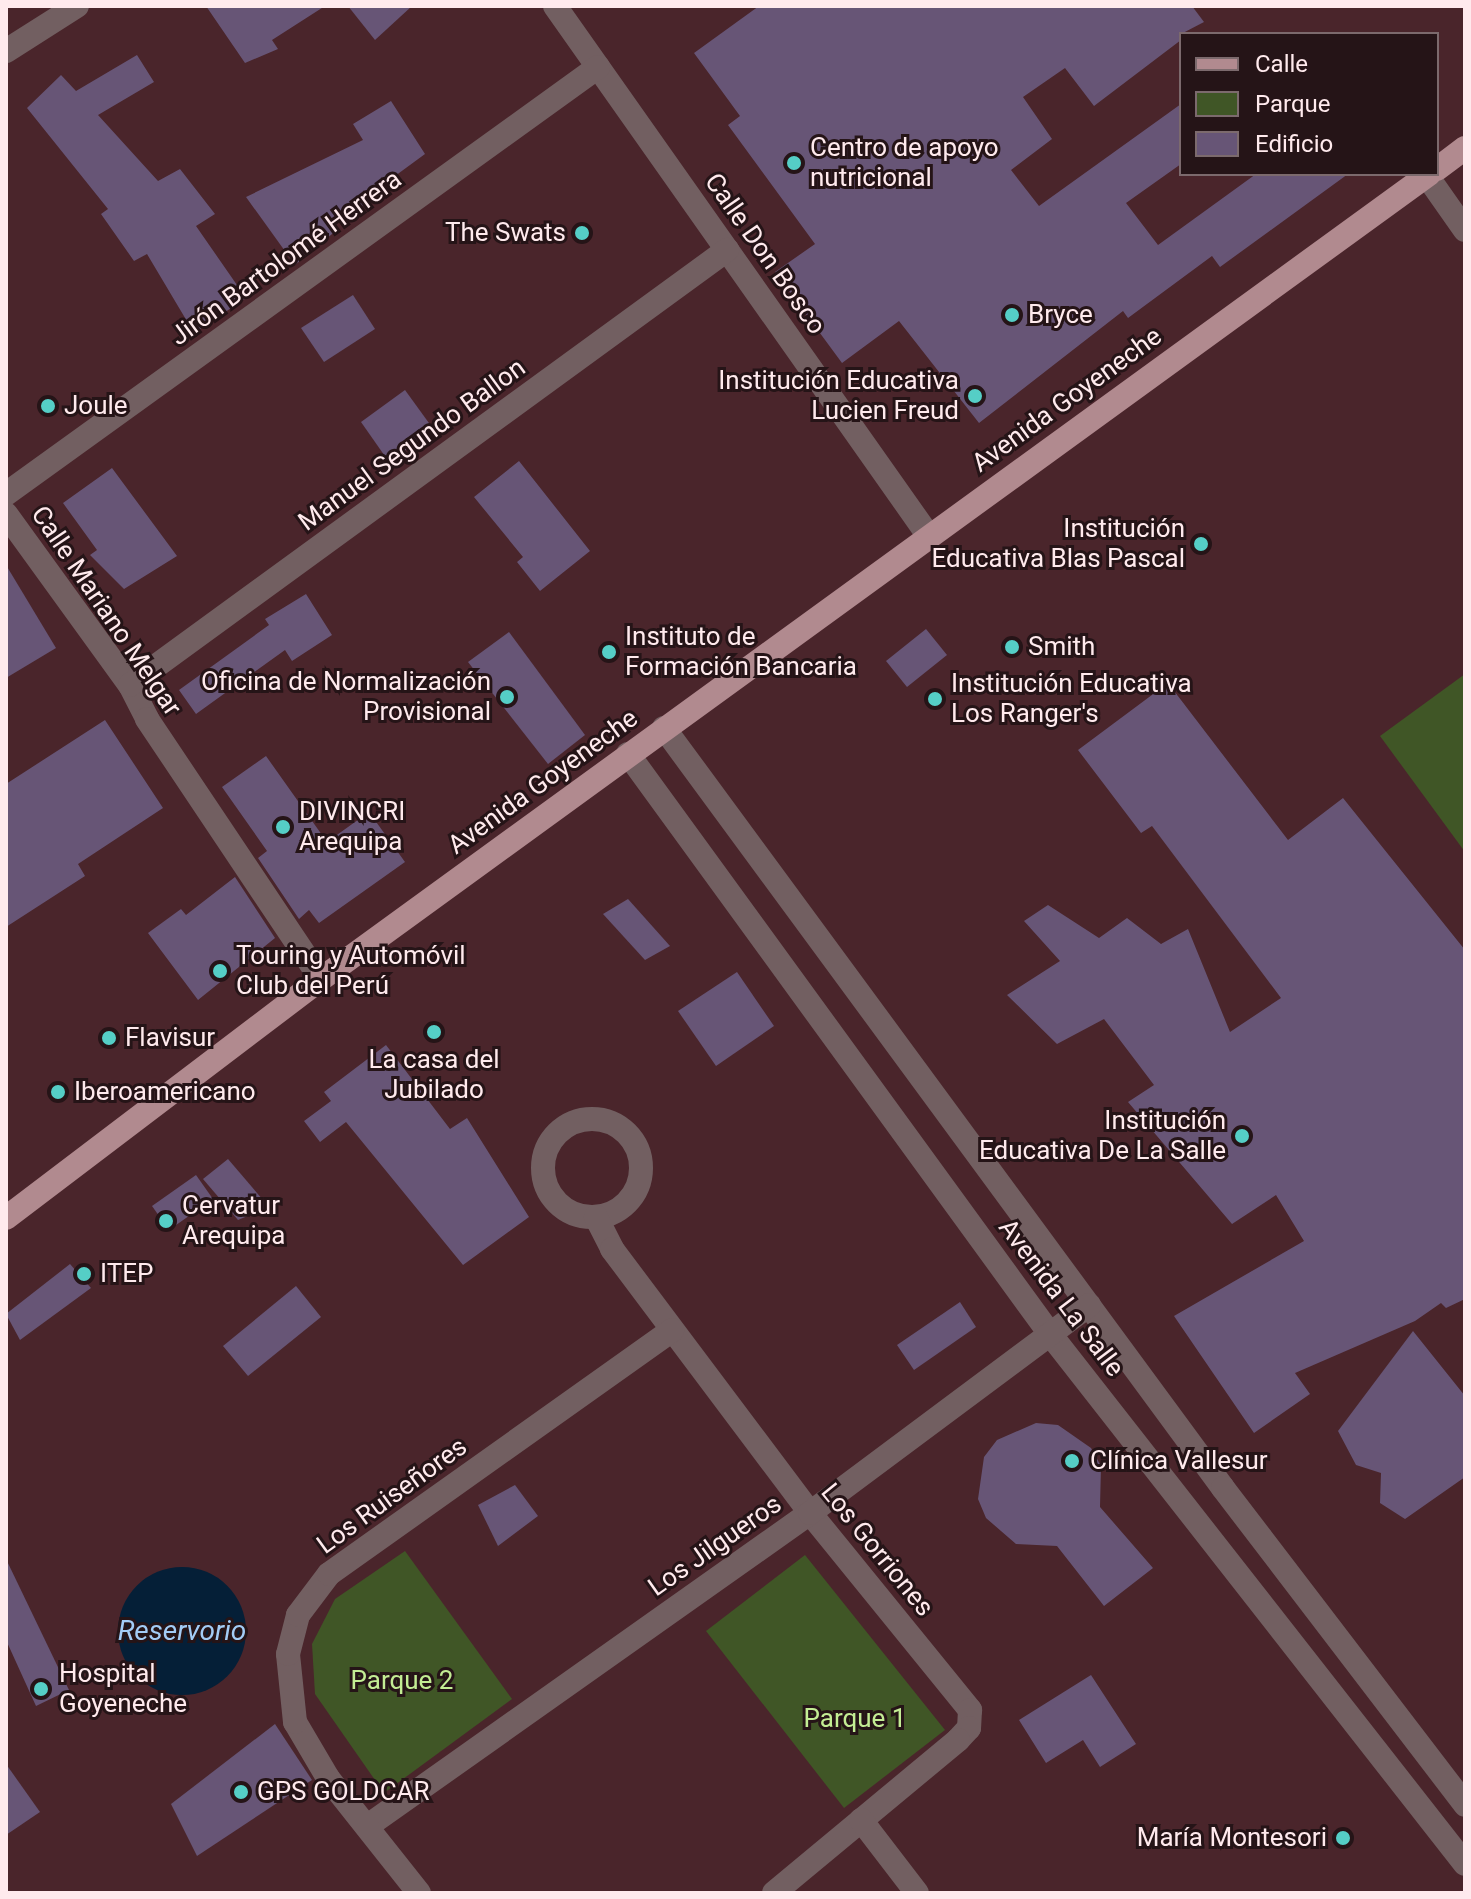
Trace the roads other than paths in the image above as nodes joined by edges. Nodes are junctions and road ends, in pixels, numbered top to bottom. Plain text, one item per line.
1 (77, 6) edge
2 (555, 6) edge
3 (6, 51) edge
4 (598, 67) junction
5 (1465, 148) edge
6 (1439, 167) edge
7 (1427, 176) edge
8 (1433, 176) edge
9 (1465, 230) edge
10 (727, 250) junction
11 (6, 494) edge
12 (6, 514) edge
13 (928, 535) junction
14 (130, 685) junction
15 (664, 728) junction
16 (628, 754) junction
17 (321, 979) junction
18 (596, 1217) junction
19 (6, 1218) edge
20 (1089, 1305) junction
21 (672, 1330) junction
22 (1050, 1334) junction
23 (810, 1513) junction
24 (1401, 1721) junction
25 (1371, 1744) junction
26 (1465, 1805) edge
27 (861, 1820) junction
28 (369, 1825) junction
29 (1465, 1864) edge
30 (419, 1893) edge
31 (774, 1893) edge
32 (917, 1893) edge

1 - 3 street
2 - 4 street, Calle Don Bosco
4 - 10 street, Calle Don Bosco
4 - 11 street, Jirón Bartolomé Herrera
5 - 6 main road, Avenida Goyeneche
7 - 13 main road, Avenida Goyeneche
8 - 9 street
10 - 13 street, Calle Don Bosco
10 - 14 street, Manuel Segundo Ballon
12 - 14 street, Calle Mariano Melgar
13 - 15 main road, Avenida Goyeneche
14 - 17 street, Calle Mariano Melgar
15 - 16 main road, Avenida Goyeneche
15 - 20 street, Avenida La Salle
16 - 17 main road, Avenida Goyeneche
16 - 22 street, Avenida La Salle
17 - 19 main road, Avenida Goyeneche
18 - 18 street
18 - 21 street, Los Gorriones
20 - 22 street, Los Jilgueros
20 - 24 street, Avenida La Salle
21 - 23 street, Los Gorriones
21 - 28 street, Los Ruiseñores
22 - 23 street, Los Jilgueros
22 - 25 street, Avenida La Salle
23 - 27 street, Los Gorriones
23 - 28 street, Los Jilgueros
24 - 25 street
24 - 26 street, Avenida La Salle
25 - 29 street, Avenida La Salle
27 - 31 street
27 - 32 street
28 - 30 street, Los Ruiseñores

